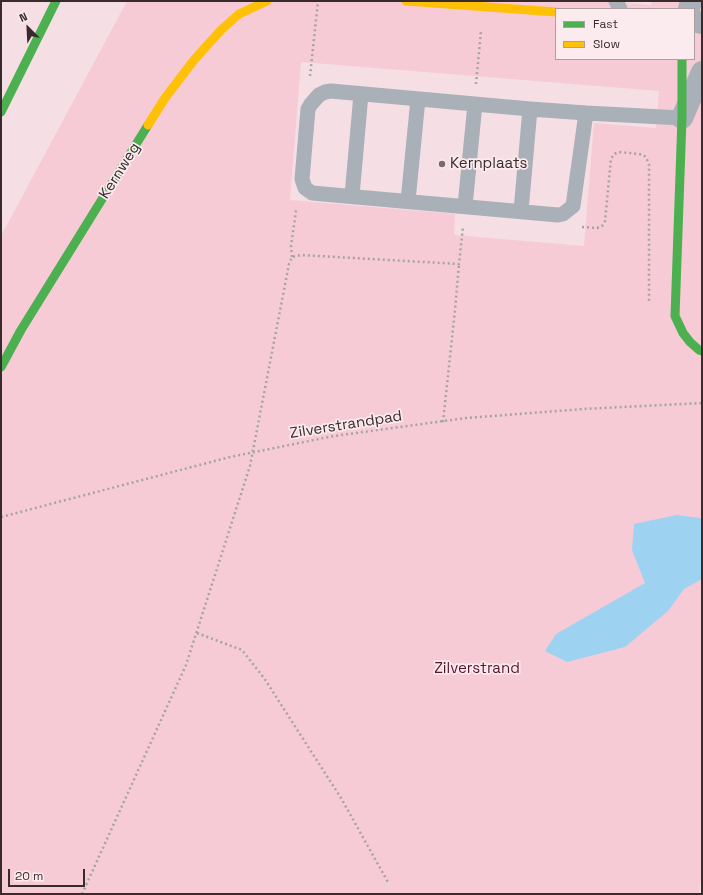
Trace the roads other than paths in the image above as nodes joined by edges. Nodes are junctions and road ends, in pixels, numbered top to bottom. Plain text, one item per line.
1 (56, 1) edge
2 (267, 1) edge
3 (406, 1) edge
4 (433, 2) edge
5 (485, 4) edge
6 (555, 8) edge
7 (682, 60) edge
8 (702, 72) edge
9 (361, 94) junction
10 (418, 99) junction
11 (475, 104) junction
12 (530, 109) junction
13 (1, 112) edge
14 (586, 113) junction
15 (682, 118) junction
16 (352, 196) junction
17 (408, 202) junction
18 (465, 206) junction
19 (521, 211) junction
20 (702, 351) edge
21 (1, 367) edge

1 - 13 main road
2 - 21 main road, Kernweg
3 - 4 main road
4 - 5 main road
5 - 6 main road
7 - 15 main road
8 - 15 street
9 - 10 lane
9 - 16 lane
9 - 16 lane
10 - 11 lane
10 - 17 lane
11 - 12 lane
11 - 18 lane
12 - 14 lane
12 - 19 lane
14 - 15 lane
14 - 19 lane
15 - 20 main road
16 - 17 lane
17 - 18 lane
18 - 19 lane

